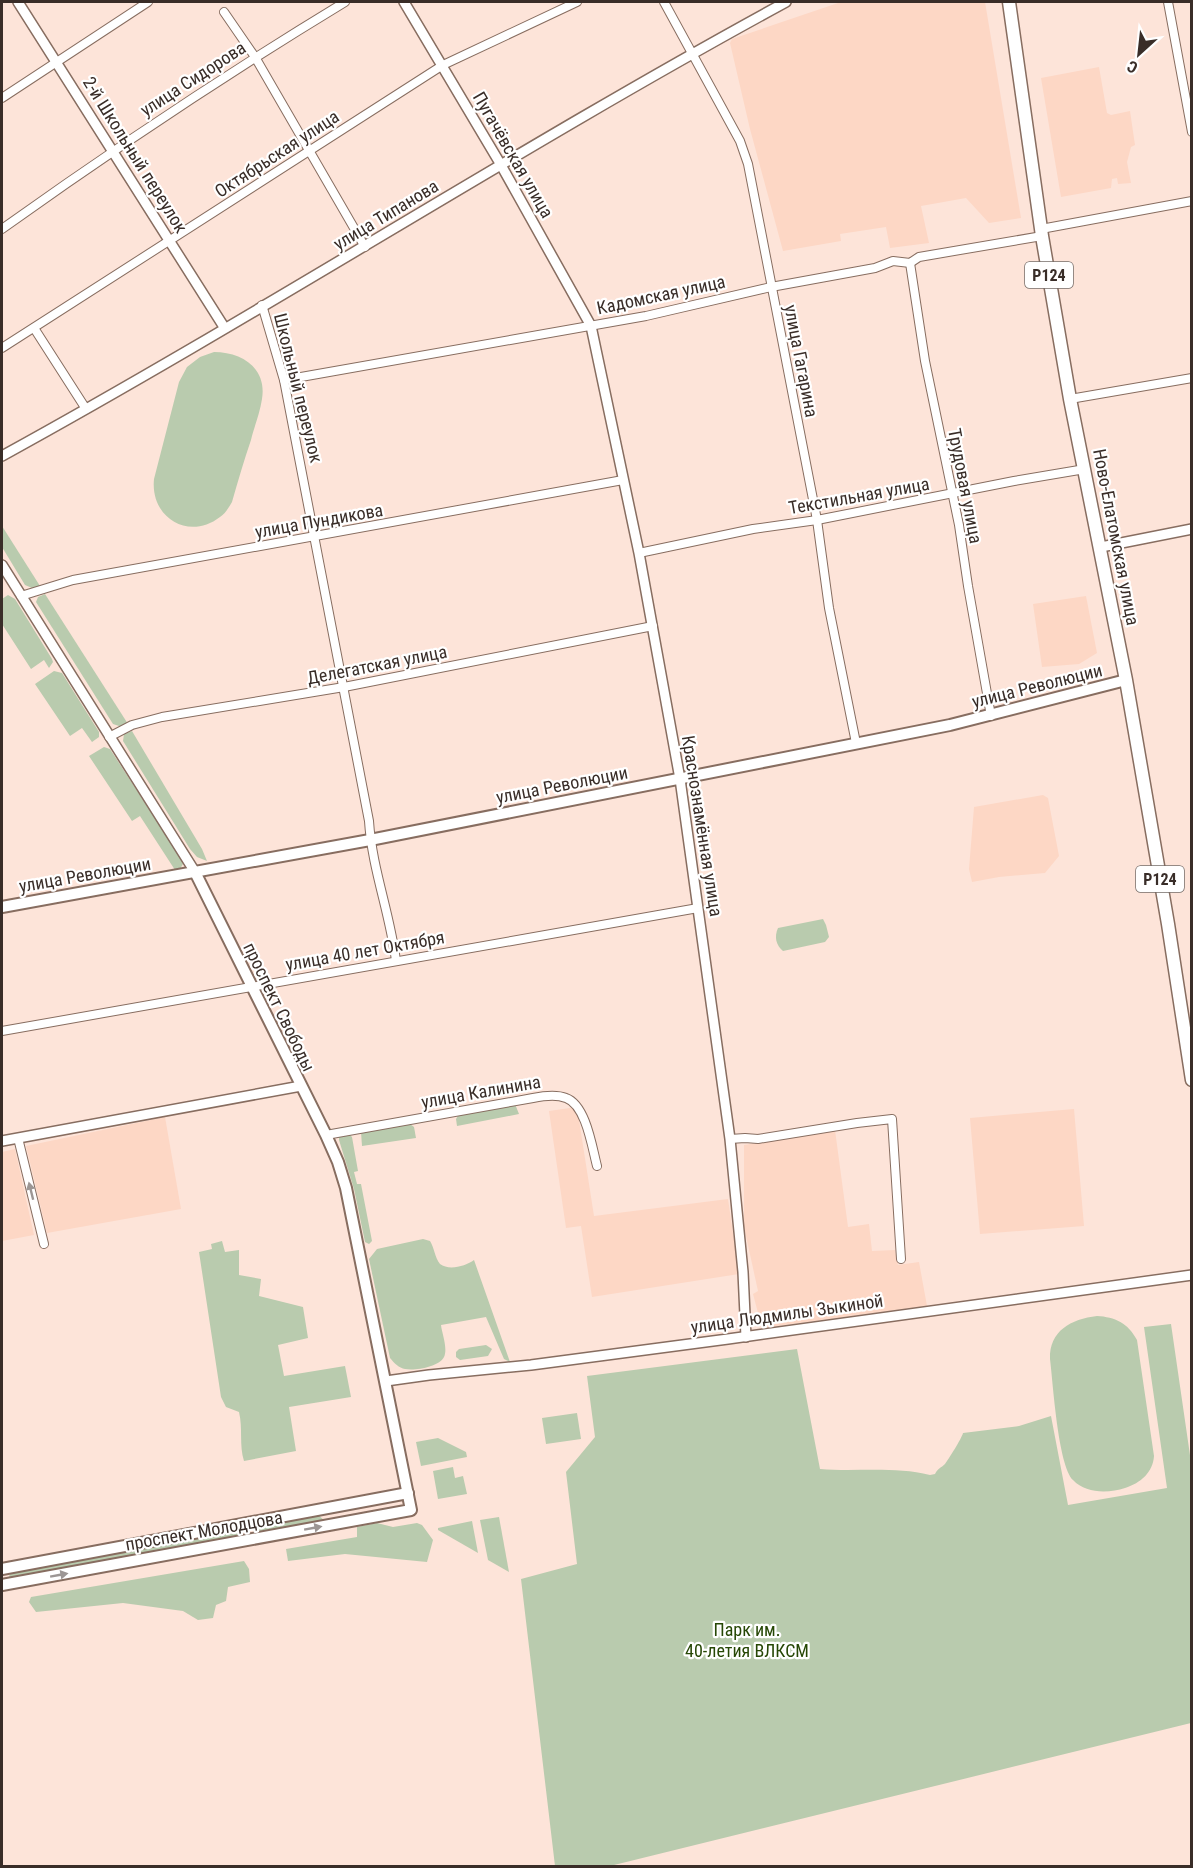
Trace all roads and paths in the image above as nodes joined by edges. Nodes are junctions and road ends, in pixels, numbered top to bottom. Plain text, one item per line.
1 (18, 2) edge
2 (148, 2) edge
3 (345, 2) edge
4 (404, 2) edge
5 (577, 2) edge
6 (664, 2) edge
7 (786, 2) edge
8 (1009, 2) edge
9 (1168, 2) edge
10 (224, 12) dead end
11 (693, 54) junction
12 (255, 57) junction
13 (56, 61) junction
14 (443, 65) junction
15 (2, 98) edge
16 (1191, 132) edge
17 (111, 151) junction
18 (310, 151) junction
19 (501, 165) junction
20 (1191, 201) edge
21 (2, 228) edge
22 (1042, 233) junction
23 (170, 241) junction
24 (365, 247) junction
25 (910, 263) junction
26 (771, 287) junction
27 (262, 305) junction
28 (591, 326) junction
29 (224, 327) junction
30 (34, 328) junction
31 (2, 348) edge
32 (1191, 378) edge
33 (284, 380) junction
34 (1070, 399) junction
35 (86, 409) junction
36 (2, 456) edge
37 (1084, 469) junction
38 (623, 480) junction
39 (952, 494) junction
40 (816, 520) junction
41 (1191, 529) edge
42 (315, 537) junction
43 (1101, 547) junction
44 (639, 553) junction
45 (2, 565) edge
46 (21, 596) junction
47 (653, 627) junction
48 (1126, 680) junction
49 (344, 687) junction
50 (991, 716) junction
51 (109, 737) junction
52 (856, 743) junction
53 (680, 779) junction
54 (370, 840) junction
55 (195, 872) junction
56 (2, 907) edge
57 (698, 908) junction
58 (396, 961) junction
59 (250, 986) junction
60 (2, 1030) edge
61 (1191, 1080) edge
62 (301, 1086) junction
63 (326, 1135) junction
64 (18, 1138) junction
65 (730, 1139) junction
66 (2, 1141) edge
67 (597, 1166) dead end
68 (44, 1244) dead end
69 (901, 1259) dead end
70 (1191, 1275) edge
71 (746, 1337) junction
72 (386, 1382) junction
73 (408, 1493) junction
74 (411, 1510) joint
75 (2, 1569) edge
76 (2, 1585) edge

1 - 13 street, 2-й Школьный переулок
2 - 13 street
3 - 12 street, улица Сидорова
4 - 14 street, Пугачёвская улица
5 - 14 street, Октябрьская улица
6 - 11 street, улица Гагарина
7 - 11 street, улица Типанова
8 - 22 main road, Ново-Елатомская улица / Р124
9 - 16 street
10 - 12 street
11 - 19 street, улица Типанова
11 - 26 street, улица Гагарина
12 - 17 street, улица Сидорова
12 - 18 street
13 - 15 street
13 - 17 street, 2-й Школьный переулок
14 - 18 street, Октябрьская улица
14 - 19 street, Пугачёвская улица
17 - 21 street, улица Сидорова
17 - 23 street, 2-й Школьный переулок
18 - 23 street, Октябрьская улица
18 - 24 street
19 - 24 street, улица Типанова
19 - 28 street, Пугачёвская улица
20 - 22 street, Кадомская улица
22 - 25 street, Кадомская улица
22 - 34 main road, Ново-Елатомская улица / Р124
23 - 29 street, 2-й Школьный переулок
23 - 30 street, Октябрьская улица
24 - 27 street, улица Типанова
25 - 26 street, Кадомская улица
25 - 39 street, Трудовая улица
26 - 28 street, Кадомская улица
26 - 40 street, улица Гагарина
27 - 29 street, улица Типанова
27 - 33 street, Школьный переулок
28 - 33 street, Кадомская улица
28 - 38 street, Краснознамённая улица
29 - 35 street, улица Типанова
30 - 31 street, Октябрьская улица
30 - 35 street
32 - 34 street
33 - 42 street, Школьный переулок
34 - 37 main road, Ново-Елатомская улица / Р124
35 - 36 street, улица Типанова
37 - 39 street, Текстильная улица
37 - 43 main road, Ново-Елатомская улица / Р124
38 - 42 street, улица Пундикова
38 - 44 street, Краснознамённая улица
39 - 40 street, Текстильная улица
39 - 50 street, Трудовая улица
40 - 44 street, Текстильная улица
40 - 52 street, улица Гагарина
41 - 43 street
42 - 46 street, улица Пундикова
42 - 49 street, Школьный переулок
43 - 48 main road, Ново-Елатомская улица / Р124
44 - 47 street, Краснознамённая улица
45 - 46 street, проспект Свободы
46 - 51 street, проспект Свободы
47 - 49 street, Делегатская улица
47 - 53 street, Краснознамённая улица
48 - 50 main road, улица Революции
48 - 61 main road, Ново-Елатомская улица / Р124
49 - 51 street, Делегатская улица
49 - 54 street, Школьный переулок
50 - 52 main road, улица Революции
51 - 55 street, проспект Свободы
52 - 53 main road, улица Революции
53 - 54 main road, улица Революции
53 - 57 street, Краснознамённая улица
54 - 55 main road, улица Революции
54 - 58 street, Школьный переулок
55 - 56 main road, улица Революции
55 - 59 main road, проспект Свободы
57 - 58 street, улица 40 лет Октября
57 - 65 street, Краснознамённая улица
58 - 59 street, улица 40 лет Октября
59 - 60 street, улица 40 лет Октября
59 - 62 main road, проспект Свободы
62 - 63 main road, проспект Свободы
62 - 64 street
63 - 67 street, улица Калинина
63 - 72 main road, проспект Свободы
64 - 66 street
68 -> 64 street
65 - 69 street
65 - 71 street, Краснознамённая улица
70 - 71 street, улица Людмилы Зыкиной
71 - 72 street, улица Людмилы Зыкиной
72 - 73 main road, проспект Свободы
73 - 74 main road, проспект Свободы
73 - 75 main road, проспект Молодцова
76 -> 74 main road, проспект Молодцова

